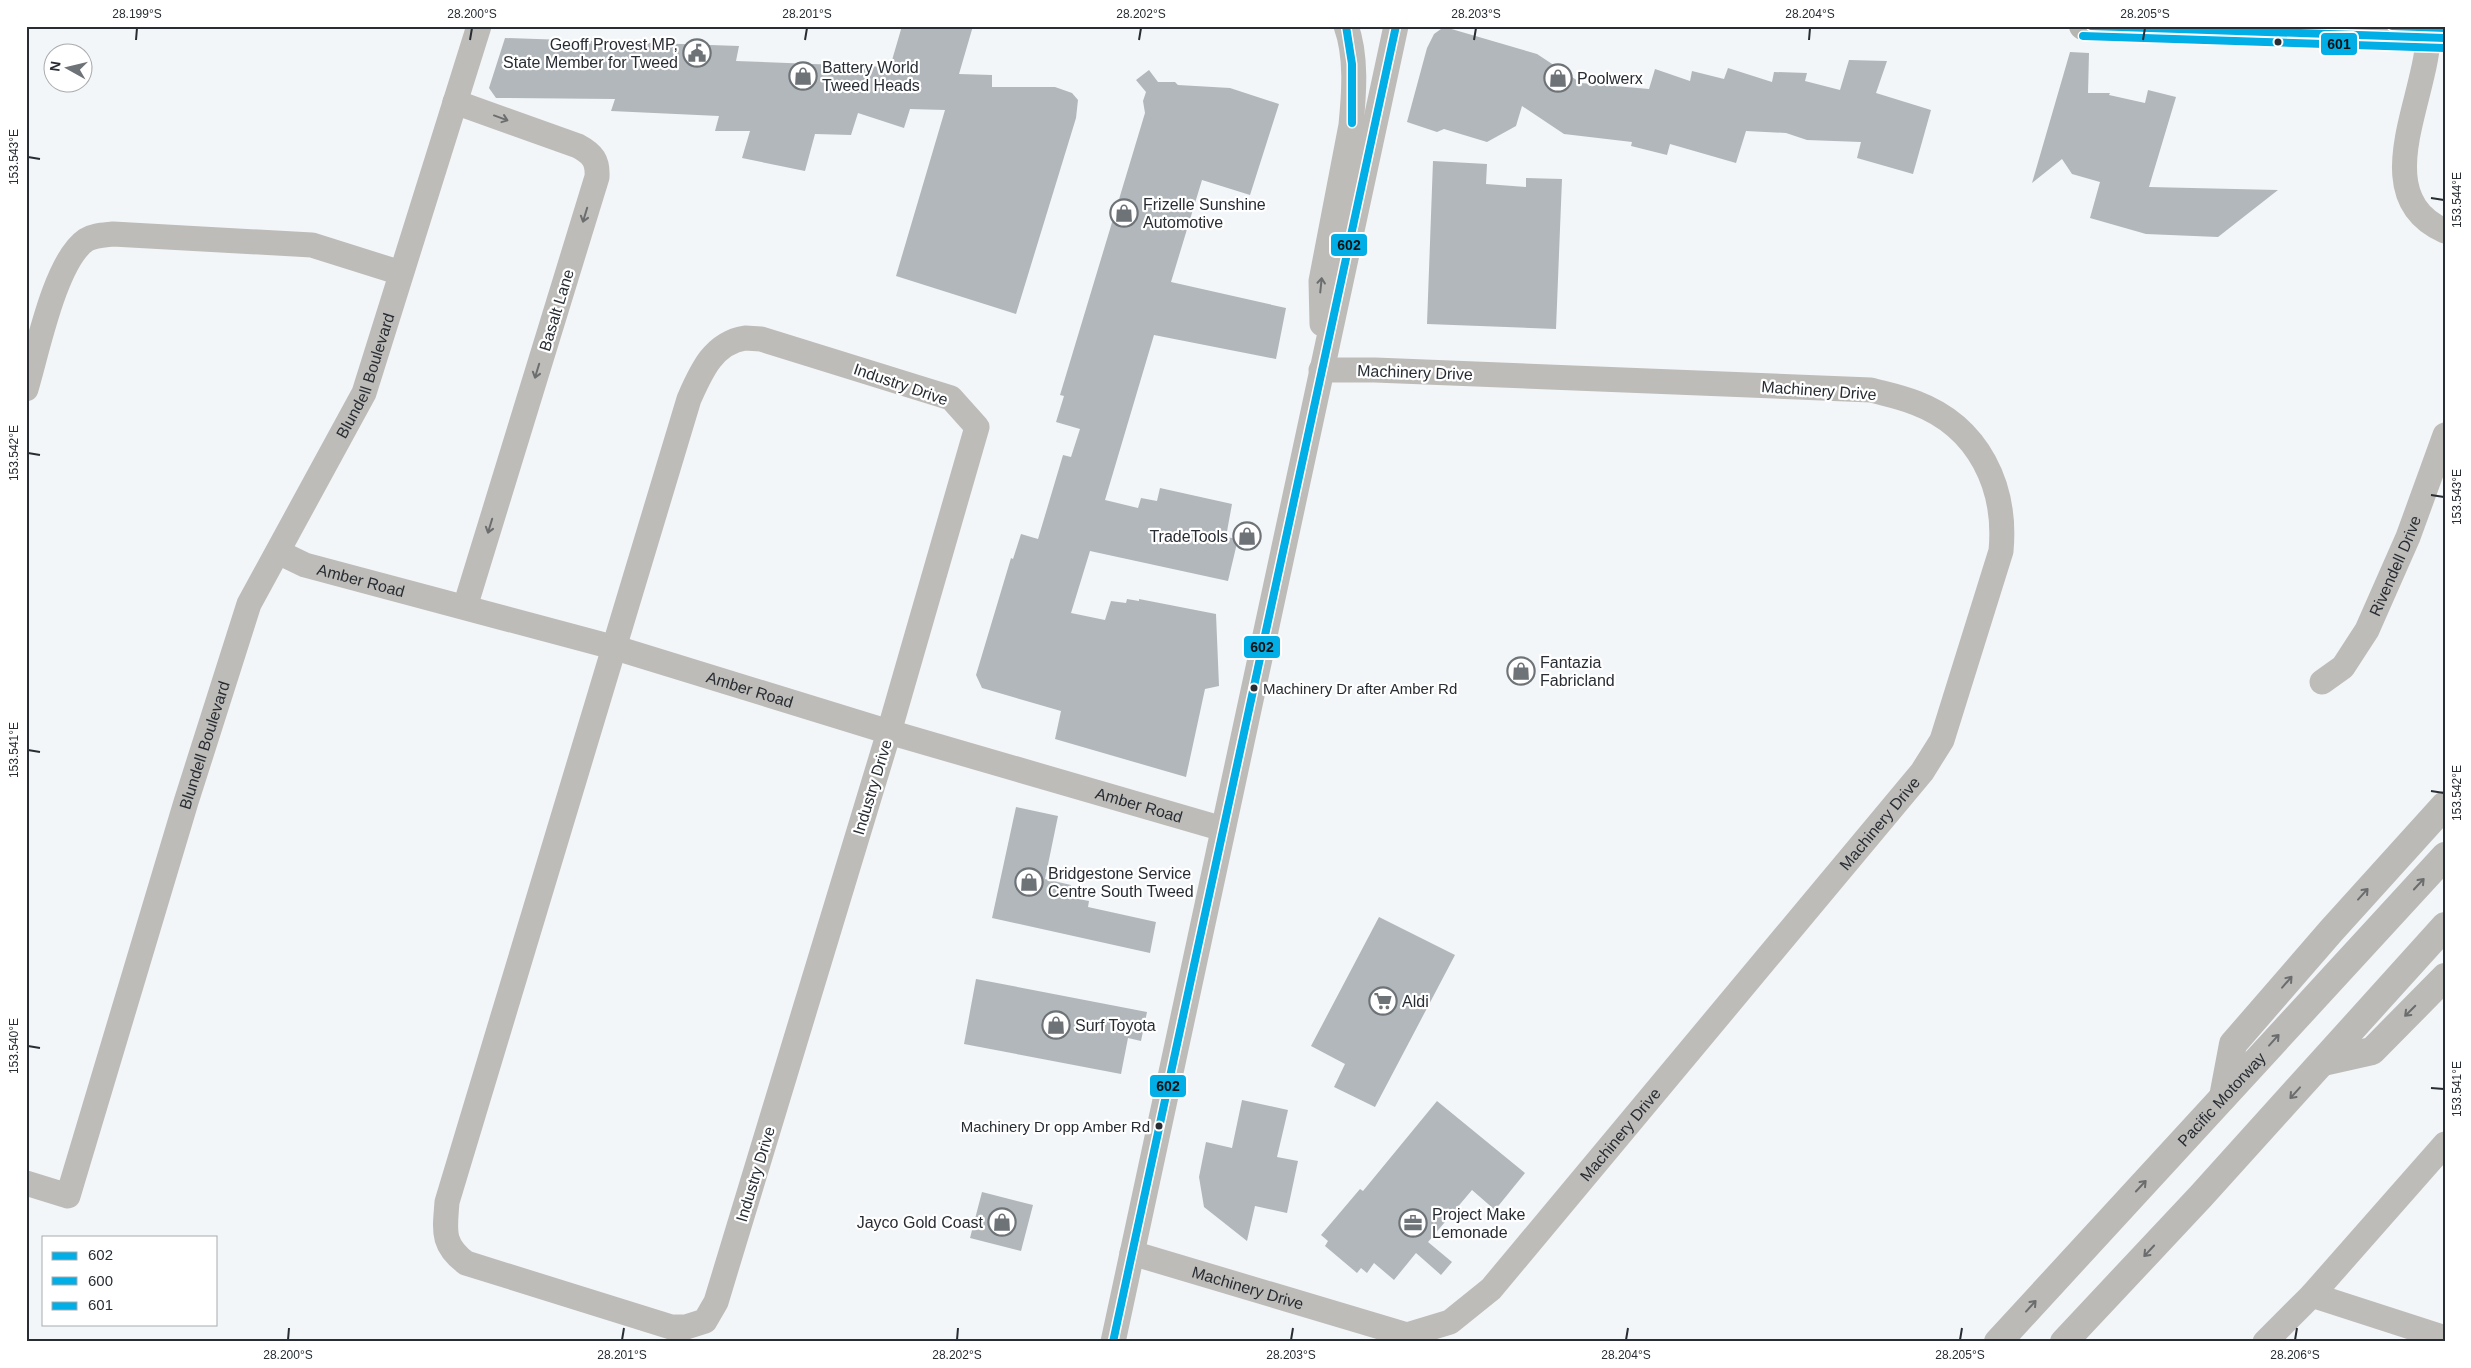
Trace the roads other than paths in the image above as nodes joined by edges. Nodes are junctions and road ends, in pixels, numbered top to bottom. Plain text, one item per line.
1 (479, 26) edge
2 (1346, 26) edge
3 (1396, 26) edge
4 (2083, 26) edge
5 (2434, 32) edge
6 (455, 102) junction
7 (2445, 231) edge
8 (401, 273) junction
9 (1323, 361) junction
10 (26, 389) edge
11 (2445, 435) edge
12 (278, 552) junction
13 (465, 607) junction
14 (616, 648) junction
15 (2322, 682) dead end
16 (889, 732) junction
17 (2445, 805) edge
18 (1222, 830) junction
19 (2445, 856) edge
20 (2445, 926) edge
21 (2445, 977) edge
22 (2323, 1062) junction
23 (2223, 1097) junction
24 (2445, 1144) edge
25 (26, 1182) edge
26 (1132, 1253) junction
27 (2312, 1295) junction
28 (2445, 1338) edge
29 (1113, 1342) edge
30 (1998, 1342) edge
31 (2064, 1342) edge
32 (2265, 1342) edge

1 - 6 street, Blundell Boulevard
9 -> 2 street
3 - 9 street
4 - 5 main road
5 - 7 street
6 - 8 street, Blundell Boulevard
6 -> 13 street, Basalt Lane
8 - 10 street
8 - 12 street, Blundell Boulevard
9 - 18 street
9 - 26 street, Machinery Drive
11 - 15 street, Rivendell Drive
12 - 13 street, Amber Road
12 - 25 street, Blundell Boulevard
13 - 14 street, Amber Road
14 - 16 street, Amber Road
14 - 16 street, Industry Drive
14 - 16 street, Industry Drive
16 - 18 street, Amber Road
23 -> 17 highway
18 - 26 street
23 -> 19 highway, Pacific Motorway
20 - 22 highway
21 -> 22 highway
22 -> 31 highway
30 -> 23 highway, Pacific Motorway
24 - 27 street
26 - 29 street
27 - 28 street
27 - 32 street

